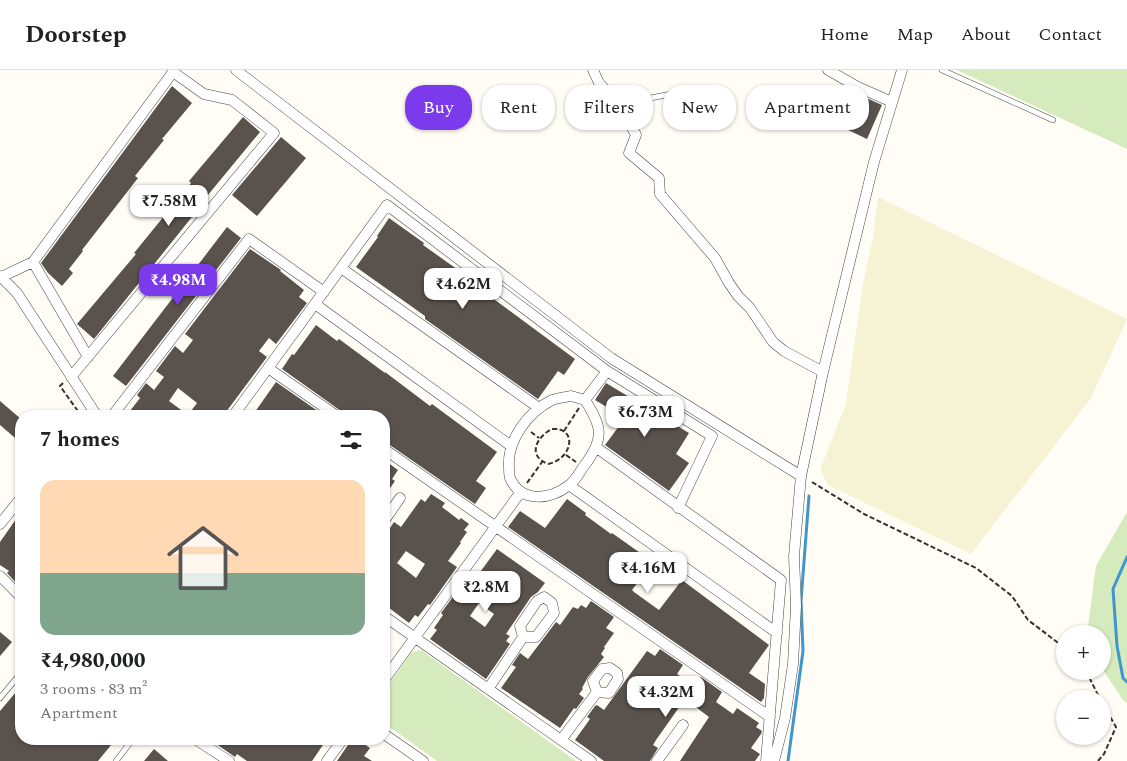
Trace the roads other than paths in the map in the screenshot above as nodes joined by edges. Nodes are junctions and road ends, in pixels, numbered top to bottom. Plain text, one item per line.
1 (236, 70) edge
2 (594, 70) edge
3 (828, 70) edge
4 (902, 70) edge
5 (942, 70) edge
6 (601, 85) edge
7 (892, 102) junction
8 (1054, 120) dead end
9 (633, 130) edge
10 (33, 262) junction
11 (341, 268) junction
12 (1, 276) edge
13 (324, 292) junction
14 (315, 304) junction
15 (88, 357) junction
16 (268, 368) junction
17 (606, 371) junction
18 (823, 372) junction
19 (71, 378) junction
20 (586, 400) junction
21 (539, 408) junction
22 (92, 410) edge
23 (117, 410) edge
24 (237, 410) edge
25 (328, 410) edge
26 (511, 446) junction
27 (597, 448) junction
28 (390, 453) edge
29 (801, 476) junction
30 (569, 486) junction
31 (520, 493) junction
32 (400, 498) dead end
33 (15, 505) edge
34 (678, 508) junction
35 (390, 512) edge
36 (0, 524) edge
37 (495, 526) junction
38 (0, 576) edge
39 (15, 591) edge
40 (390, 620) edge
41 (777, 633) junction
42 (413, 637) junction
43 (523, 637) dead end
44 (390, 671) edge
45 (15, 680) edge
46 (488, 689) junction
47 (597, 692) dead end
48 (0, 698) edge
49 (770, 717) junction
50 (683, 725) dead end
51 (390, 739) edge
52 (561, 740) junction
53 (128, 745) edge
54 (204, 745) edge
55 (338, 745) edge
56 (418, 760) edge
57 (116, 761) edge
58 (229, 761) edge
59 (327, 761) edge
60 (591, 761) edge
61 (657, 761) edge
62 (766, 761) edge
63 (774, 761) edge

1 - 29 street
2 - 6 street
3 - 7 street
4 - 7 street
5 - 8 lane
7 - 18 street
9 - 18 street
10 - 12 street
10 - 15 street
10 - 15 street
11 - 13 street
11 - 17 street
11 - 21 street
12 - 19 street
13 - 14 street
13 - 23 street
14 - 16 street
14 - 26 street
15 - 19 street
16 - 24 street
16 - 25 street
17 - 20 street
17 - 34 street
18 - 29 street
19 - 22 street
20 - 21 street
20 - 27 street
21 - 26 street
26 - 31 street
27 - 30 street
27 - 34 street
28 - 37 street
29 - 63 street
30 - 31 street
30 - 41 street
31 - 37 street
32 - 35 street
33 - 36 street
34 - 41 street
37 - 42 street
37 - 49 street
38 - 39 street
40 - 42 street
41 - 49 street
42 - 44 street
42 - 46 street
43 - 46 street
45 - 48 lane
46 - 52 street
47 - 52 street
49 - 62 street
50 - 61 street
51 - 56 street
52 - 60 street
53 - 57 lane
54 - 58 street
55 - 59 street

